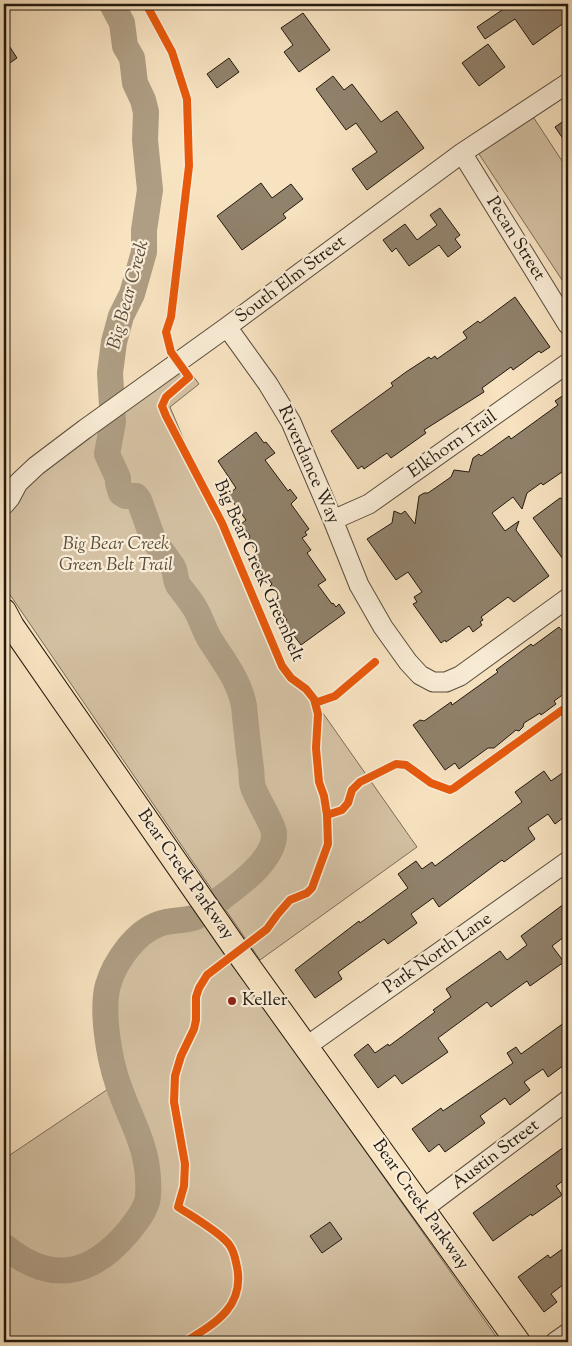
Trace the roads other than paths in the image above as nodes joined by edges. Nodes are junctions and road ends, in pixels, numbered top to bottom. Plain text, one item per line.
1 (568, 83) edge
2 (462, 153) junction
3 (568, 325) edge
4 (227, 327) junction
5 (568, 364) edge
6 (11, 484) edge
7 (4, 505) edge
8 (333, 520) junction
9 (568, 598) edge
10 (6, 619) edge
11 (568, 861) edge
12 (307, 1046) junction
13 (568, 1100) edge
14 (423, 1209) junction
15 (568, 1333) edge
16 (518, 1342) edge
17 (555, 1342) edge

1 - 2 street, South Elm Street
2 - 3 street, Pecan Street
2 - 4 street, South Elm Street
4 - 6 street, South Elm Street
4 - 8 street, Riverdance Way
5 - 8 street, Elkhorn Trail
6 - 7 street, South Elm Street
8 - 9 street, Riverdance Way
10 - 12 main road, Bear Creek Parkway
11 - 12 street, Park North Lane
12 - 14 main road, Bear Creek Parkway
13 - 14 street, Austin Street
14 - 16 main road, Bear Creek Parkway
15 - 17 street

